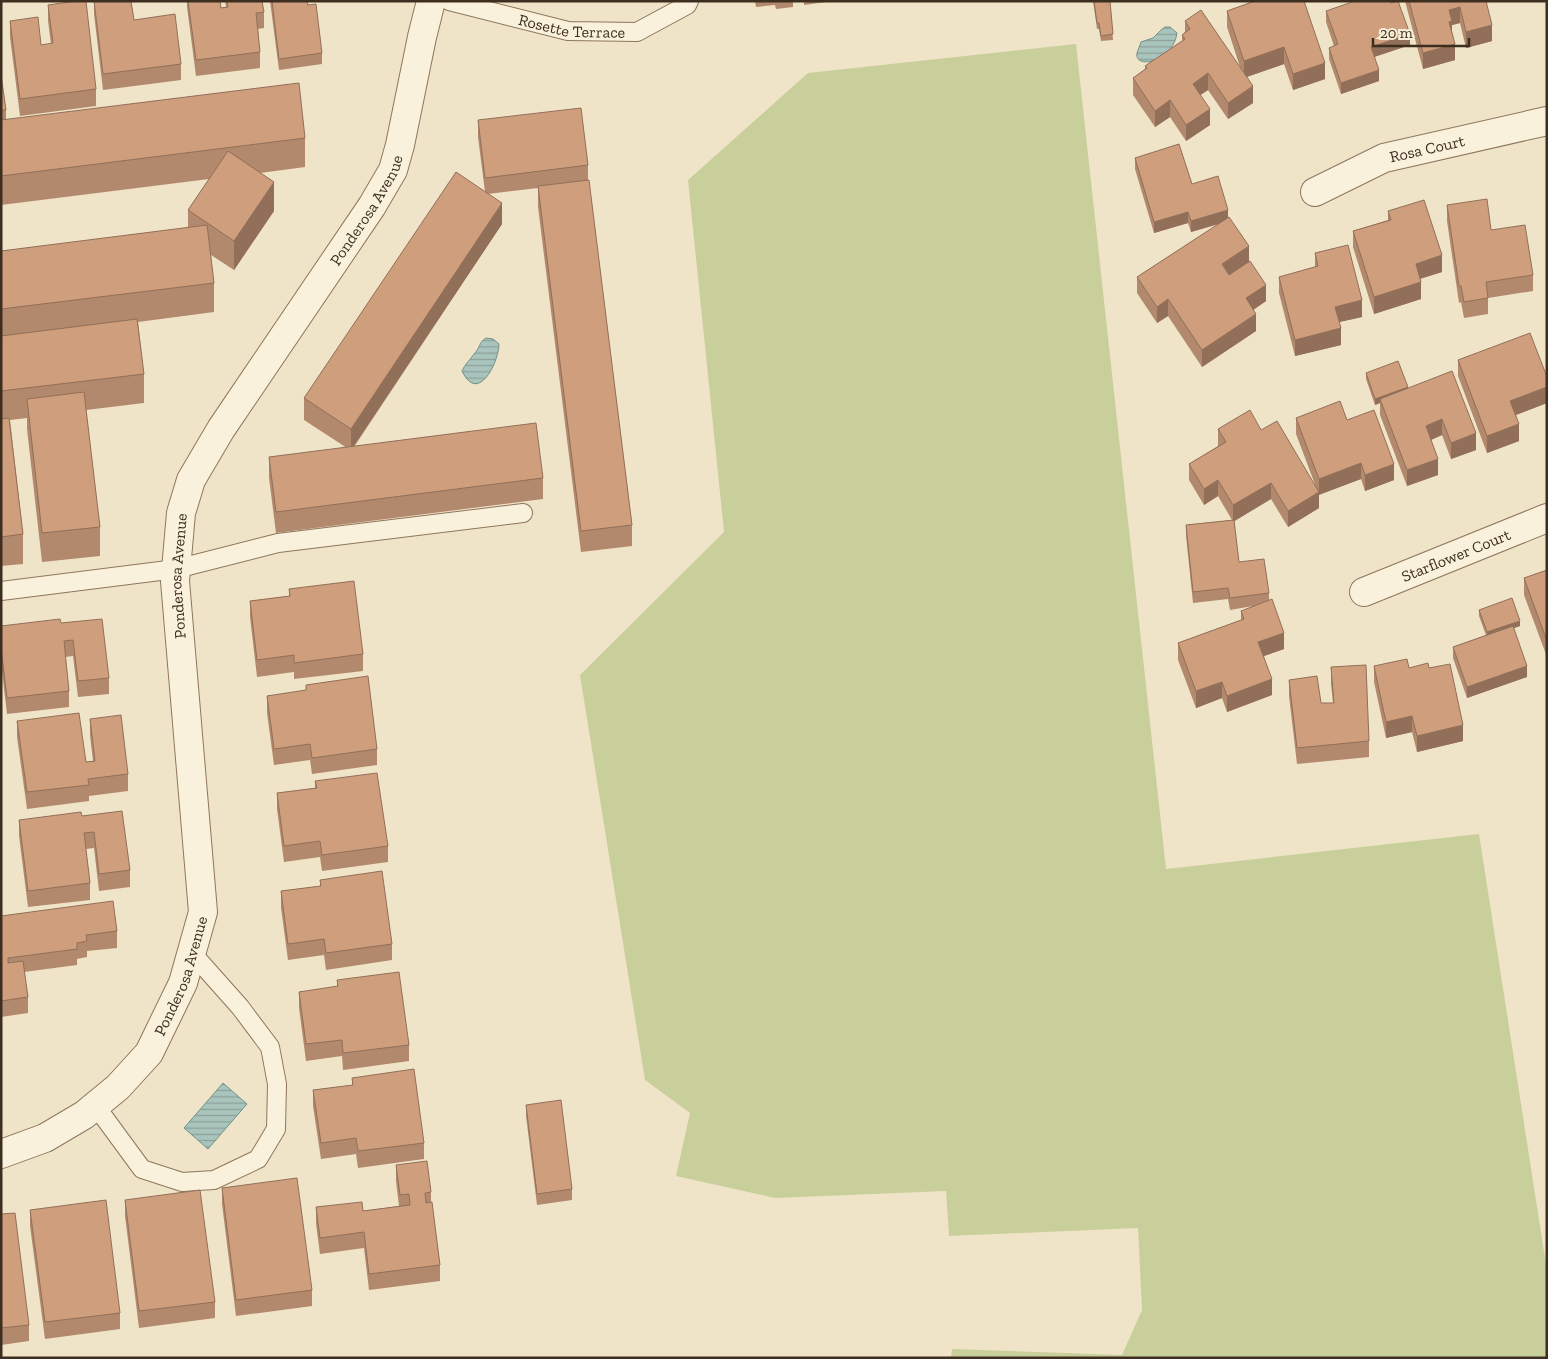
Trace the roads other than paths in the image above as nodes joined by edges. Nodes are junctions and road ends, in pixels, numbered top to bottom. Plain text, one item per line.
1 (431, 1) edge
2 (449, 1) edge
3 (689, 1) edge
4 (1547, 120) edge
5 (1315, 192) dead end
6 (523, 513) dead end
7 (1547, 518) edge
8 (176, 569) junction
9 (1, 591) edge
10 (1364, 592) dead end
11 (192, 953) junction
12 (95, 1105) junction
13 (1, 1154) edge

1 - 8 street, Ponderosa Avenue
2 - 3 lane, Rosette Terrace
4 - 5 street, Rosa Court
6 - 8 lane
7 - 10 street, Starflower Court
8 - 9 lane
8 - 11 street, Ponderosa Avenue
11 - 12 street, Ponderosa Avenue
11 - 12 lane
12 - 13 street, Ponderosa Avenue

